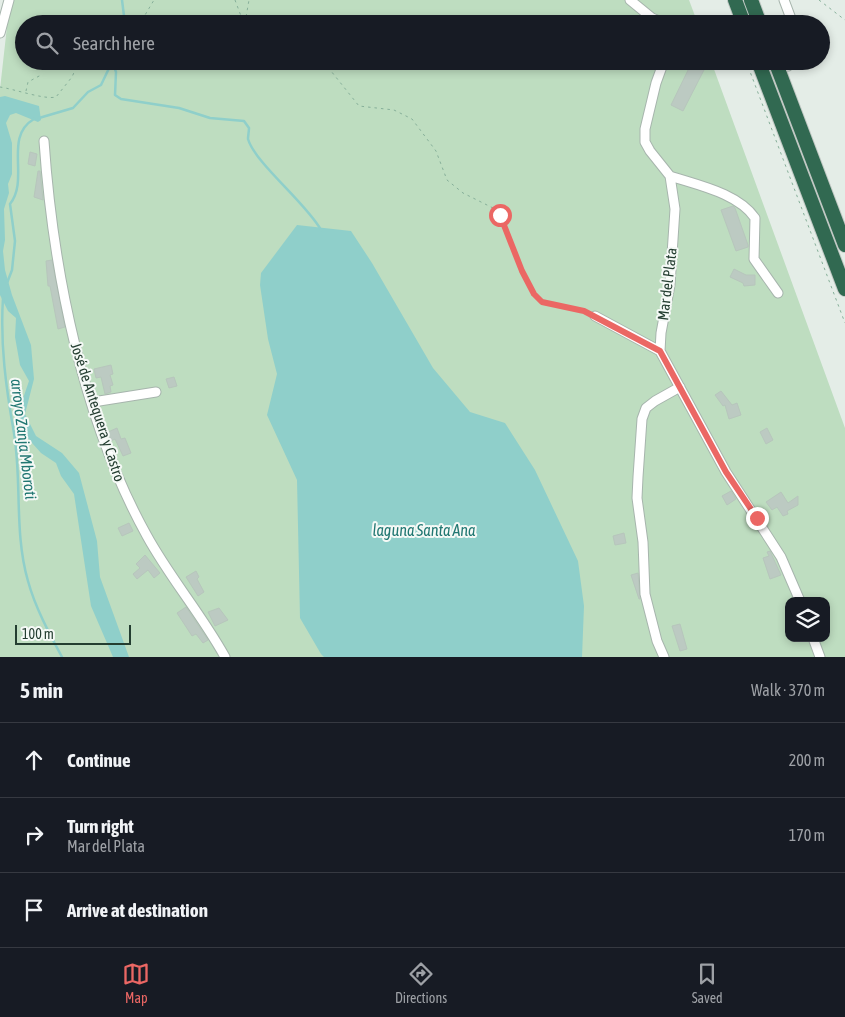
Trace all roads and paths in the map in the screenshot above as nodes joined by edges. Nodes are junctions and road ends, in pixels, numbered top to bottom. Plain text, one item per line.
1 (9, 0) edge
2 (154, 0) edge
3 (235, 0) edge
4 (249, 0) edge
5 (630, 0) edge
6 (735, 0) edge
7 (752, 0) edge
8 (784, 0) edge
9 (819, 0) edge
10 (145, 15) edge
11 (241, 15) edge
12 (246, 15) edge
13 (648, 15) edge
14 (741, 15) edge
15 (757, 15) edge
16 (790, 15) edge
17 (845, 20) edge
18 (0, 33) edge
19 (75, 70) edge
20 (331, 70) edge
21 (661, 70) edge
22 (749, 70) edge
23 (761, 70) edge
24 (778, 70) edge
25 (42, 75) dead end
26 (0, 87) edge
27 (26, 91) junction
28 (44, 141) dead end
29 (670, 176) junction
30 (845, 246) edge
31 (845, 289) edge
32 (778, 292) dead end
33 (595, 316) joint
34 (845, 323) edge
35 (660, 351) junction
36 (680, 387) junction
37 (156, 392) dead end
38 (92, 402) junction
39 (798, 597) edge
40 (814, 642) edge
41 (225, 657) edge
42 (664, 657) edge
43 (820, 657) edge

1 - 18 street
2 - 10 path
3 - 11 path
4 - 12 path
5 - 13 street
6 - 14 highway
7 - 15 highway
8 - 16 street
9 - 17 path
19 - 27 path
20 - 33 path
21 - 29 street, Mar del Plata
22 - 34 path
23 - 31 highway
24 - 30 highway
25 - 27 path
26 - 27 path
28 - 38 street, José de Antequera y Castro
29 - 32 street
29 - 35 street, Mar del Plata
33 - 35 street
35 - 36 street
36 - 39 street
36 - 42 street
37 - 38 street
38 - 41 street, José de Antequera y Castro
40 - 43 street

